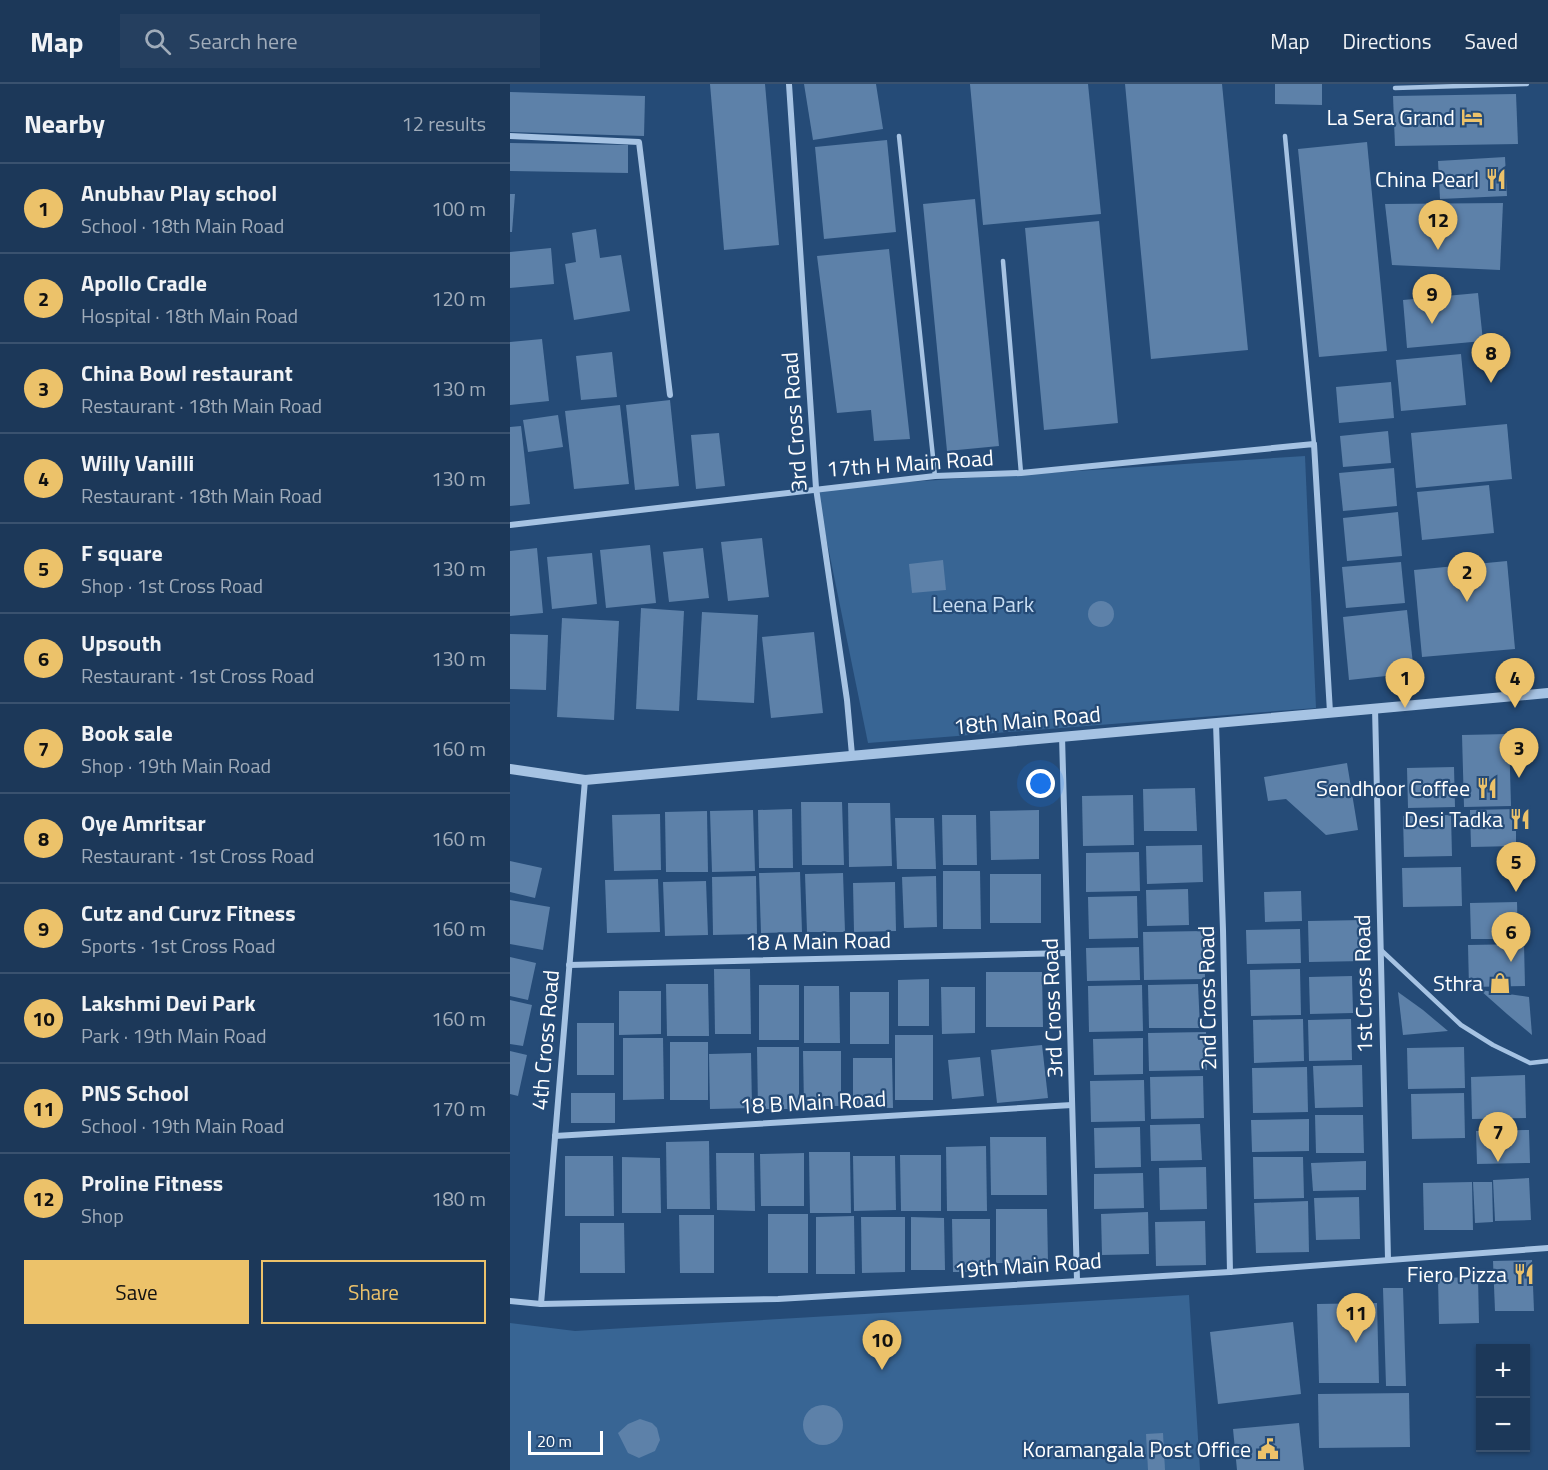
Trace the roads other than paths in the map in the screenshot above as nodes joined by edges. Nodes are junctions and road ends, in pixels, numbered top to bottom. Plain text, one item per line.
1 (789, 84) edge
2 (1527, 84) edge
3 (1395, 87) dead end
4 (1285, 135) dead end
5 (510, 136) edge
6 (899, 136) dead end
7 (1003, 261) dead end
8 (670, 395) dead end
9 (1314, 444) junction
10 (1021, 473) junction
11 (934, 476) junction
12 (816, 488) junction
13 (510, 525) edge
14 (1548, 693) edge
15 (1375, 708) junction
16 (1330, 712) junction
17 (1216, 723) junction
18 (1062, 736) junction
19 (852, 755) junction
20 (510, 769) edge
21 (585, 780) junction
22 (1380, 950) junction
23 (1068, 953) junction
24 (569, 965) junction
25 (1548, 1061) edge
26 (1072, 1105) junction
27 (555, 1136) junction
28 (1548, 1248) edge
29 (1388, 1259) junction
30 (1230, 1272) junction
31 (1077, 1280) junction
32 (510, 1300) edge
33 (541, 1304) junction

1 - 12 street, 3rd Cross Road
2 - 3 lane
4 - 9 lane
5 - 8 street
6 - 11 lane
7 - 10 lane
9 - 10 street, 17th H Main Road
9 - 16 street
10 - 11 street, 17th H Main Road
11 - 12 street, 17th H Main Road
12 - 13 street, 17th H Main Road
12 - 19 street, 3rd Cross Road
14 - 15 street, 18th Main Road
15 - 16 street, 18th Main Road
15 - 22 street, 1st Cross Road
16 - 17 street, 18th Main Road
17 - 18 street, 18th Main Road
17 - 30 street, 2nd Cross Road
18 - 19 street, 18th Main Road
18 - 23 street, 3rd Cross Road
19 - 21 street, 18th Main Road
20 - 21 street, 18th Main Road
21 - 24 street, 4th Cross Road
22 - 25 lane
22 - 29 street, 1st Cross Road
23 - 24 street, 18 A Main Road
23 - 26 street, 3rd Cross Road
24 - 27 street, 4th Cross Road
26 - 27 street, 18 B Main Road
26 - 31 street, 3rd Cross Road
27 - 33 street, 4th Cross Road
28 - 29 street, 19th Main Road
29 - 30 street, 19th Main Road
30 - 31 street, 19th Main Road
31 - 33 street, 19th Main Road
32 - 33 street, 19th Main Road

